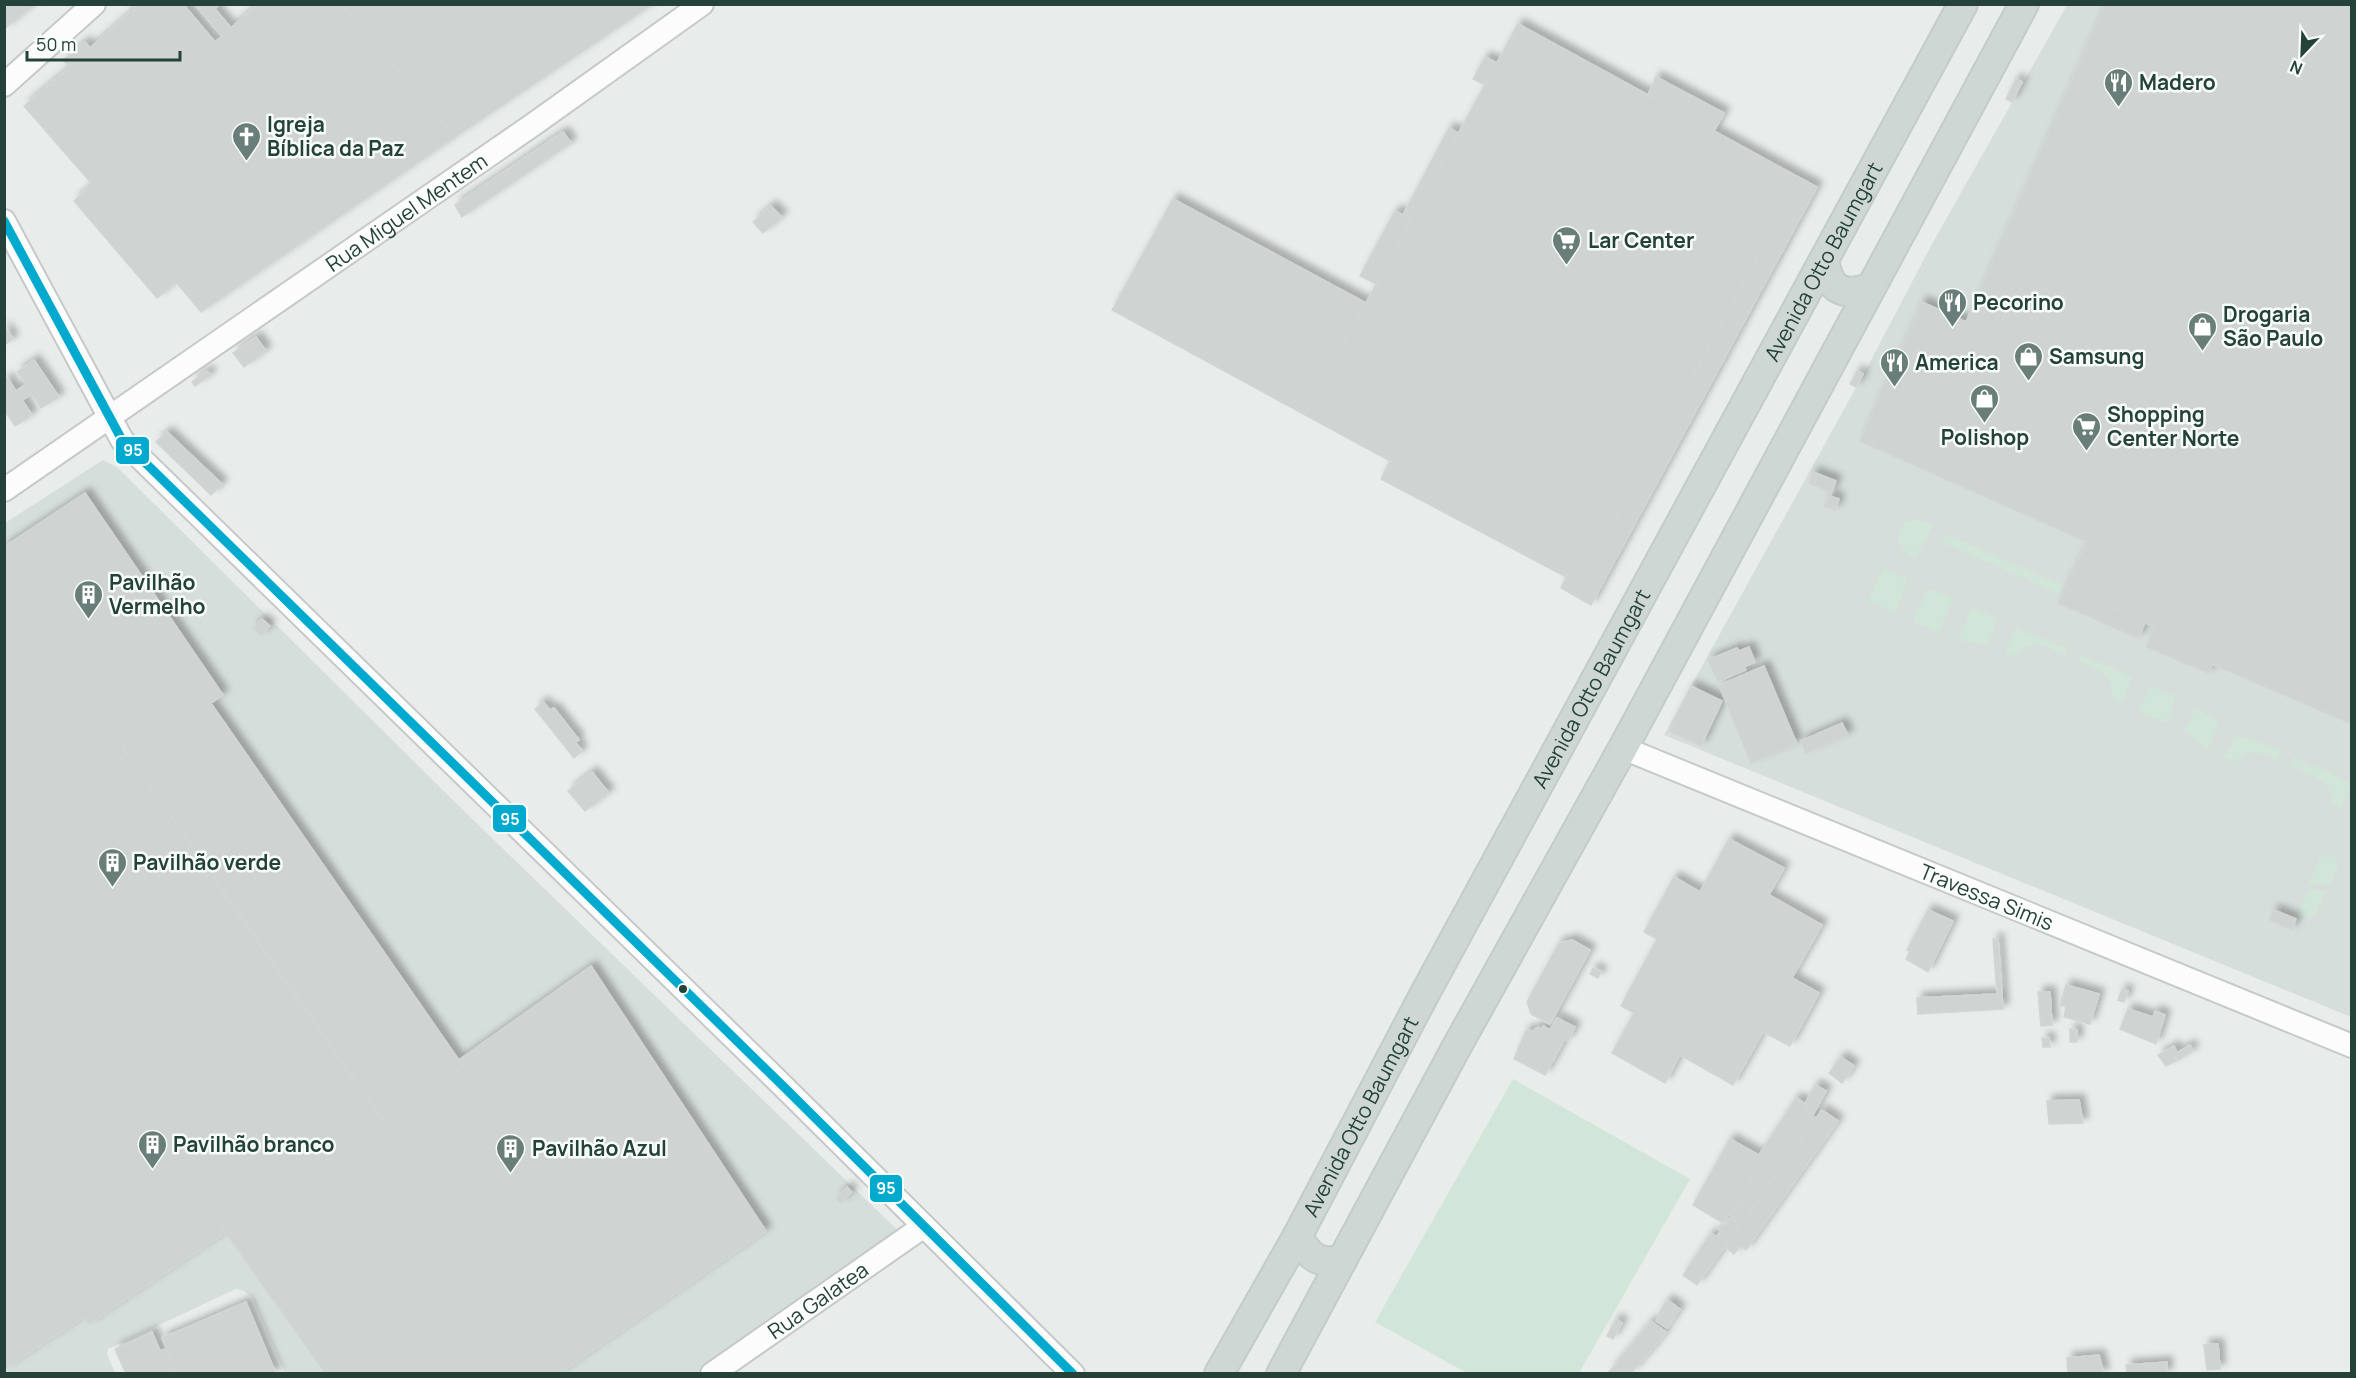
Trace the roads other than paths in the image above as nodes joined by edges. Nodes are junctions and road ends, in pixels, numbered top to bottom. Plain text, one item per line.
1 (94, 4) edge
2 (702, 4) edge
3 (1964, 4) edge
4 (2024, 4) edge
5 (4, 85) edge
6 (4, 221) edge
7 (1824, 261) junction
8 (1870, 288) junction
9 (1803, 301) junction
10 (1850, 327) junction
11 (109, 418) junction
12 (4, 490) edge
13 (1623, 748) junction
14 (2352, 1046) edge
15 (924, 1226) junction
16 (1298, 1235) junction
17 (1343, 1259) junction
18 (712, 1374) edge
19 (1073, 1374) edge
20 (1219, 1374) edge
21 (1281, 1374) edge

1 - 5 street
2 - 11 street, Rua Miguel Mentem
3 - 7 main road, Avenida Otto Baumgart
4 - 8 main road
6 - 11 street
7 - 8 main road
7 - 9 main road, Avenida Otto Baumgart
8 - 10 main road
9 - 10 main road
9 - 16 main road, Avenida Otto Baumgart
10 - 13 main road
11 - 12 street, Rua Miguel Mentem
11 - 15 street
13 - 14 street, Travessa Simis
13 - 17 main road
15 - 18 street, Rua Galatea
15 - 19 street
16 - 17 main road
16 - 20 main road, Avenida Otto Baumgart
17 - 21 main road

